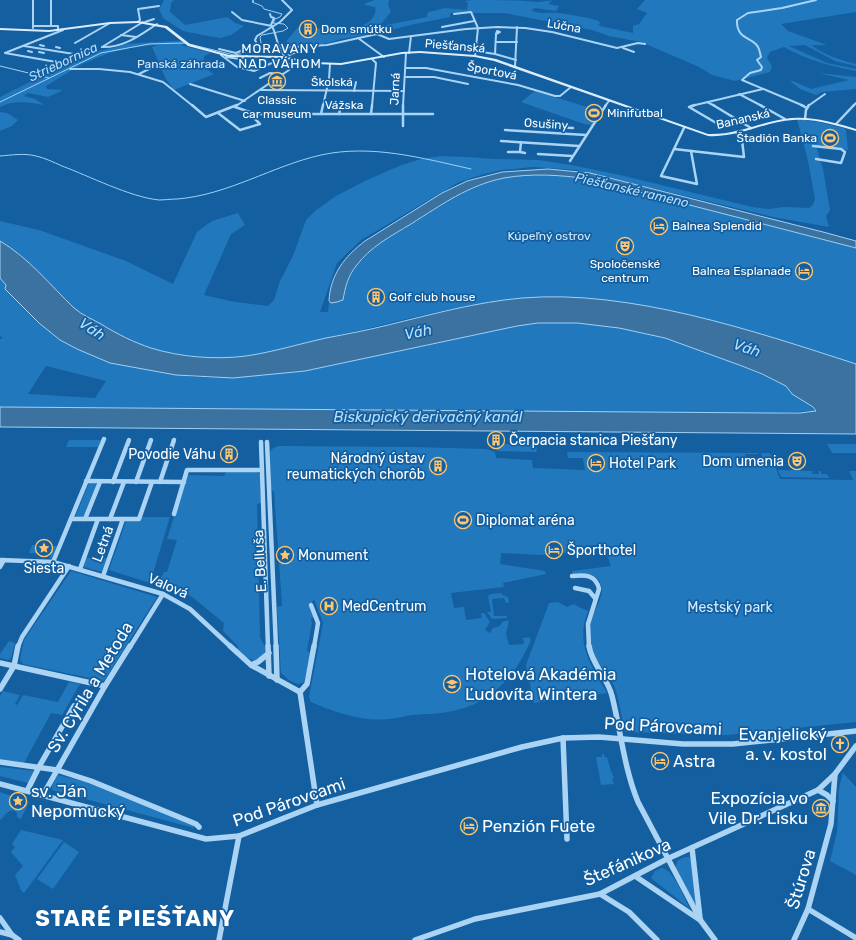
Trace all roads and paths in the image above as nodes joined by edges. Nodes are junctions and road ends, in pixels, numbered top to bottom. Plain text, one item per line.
1 (33, 0) edge
2 (51, 0) edge
3 (286, 0) edge
4 (816, 0) edge
5 (282, 1) edge
6 (159, 6) dead end
7 (232, 12) dead end
8 (270, 14) dead end
9 (454, 14) dead end
10 (148, 15) dead end
11 (154, 20) dead end
12 (474, 21) junction
13 (110, 22) junction
14 (138, 22) junction
15 (145, 22) junction
16 (157, 24) junction
17 (51, 26) junction
18 (272, 26) junction
19 (442, 27) dead end
20 (517, 27) junction
21 (0, 28) edge
22 (478, 28) junction
23 (63, 30) junction
24 (58, 31) junction
25 (496, 34) dead end
26 (121, 35) junction
27 (411, 36) junction
28 (137, 37) junction
29 (358, 38) junction
30 (496, 42) junction
31 (516, 42) junction
32 (75, 43) dead end
33 (474, 44) junction
34 (645, 44) dead end
35 (42, 45) dead end
36 (23, 46) junction
37 (36, 48) junction
38 (58, 48) dead end
39 (278, 48) junction
40 (623, 48) junction
41 (219, 49) dead end
42 (46, 50) junction
43 (53, 51) junction
44 (302, 51) dead end
45 (32, 52) dead end
46 (634, 52) dead end
47 (44, 53) dead end
48 (408, 53) junction
49 (495, 54) junction
50 (80, 55) dead end
51 (221, 55) junction
52 (247, 56) junction
53 (475, 56) junction
54 (226, 57) junction
55 (286, 57) junction
56 (384, 57) junction
57 (240, 59) junction
58 (372, 60) junction
59 (516, 60) junction
60 (229, 62) junction
61 (62, 63) dead end
62 (330, 64) junction
63 (155, 66) dead end
64 (515, 67) junction
65 (406, 68) junction
66 (70, 69) dead end
67 (139, 74) junction
68 (283, 74) junction
69 (405, 77) junction
70 (260, 78) dead end
71 (356, 82) dead end
72 (190, 84) dead end
73 (468, 84) dead end
74 (571, 87) junction
75 (260, 90) junction
76 (326, 90) junction
77 (354, 91) junction
78 (374, 91) junction
79 (404, 91) junction
80 (739, 94) junction
81 (825, 94) dead end
82 (245, 101) junction
83 (610, 101) junction
84 (787, 101) dead end
85 (708, 102) junction
86 (856, 103) edge
87 (341, 104) dead end
88 (235, 107) junction
89 (807, 108) junction
90 (638, 111) joint
91 (218, 113) junction
92 (256, 114) junction
93 (321, 114) junction
94 (339, 114) junction
95 (371, 114) junction
96 (403, 114) junction
97 (433, 114) dead end
98 (736, 119) junction
99 (785, 119) junction
100 (805, 119) junction
101 (836, 124) junction
102 (403, 126) dead end
103 (553, 127) dead end
104 (560, 128) junction
105 (572, 128) dead end
106 (684, 128) junction
107 (751, 128) junction
108 (505, 130) dead end
109 (856, 130) edge
110 (736, 132) junction
111 (560, 133) junction
112 (586, 135) junction
113 (501, 141) dead end
114 (521, 142) junction
115 (579, 146) junction
116 (813, 146) dead end
117 (674, 149) junction
118 (691, 151) junction
119 (508, 152) dead end
120 (520, 152) junction
121 (525, 153) dead end
122 (538, 154) dead end
123 (572, 156) junction
124 (816, 159) dead end
125 (570, 161) dead end
126 (104, 439) dead end
127 (129, 440) dead end
128 (151, 440) dead end
129 (174, 440) dead end
130 (261, 442) dead end
131 (267, 442) dead end
132 (262, 470) junction
133 (86, 482) junction
134 (100, 482) junction
135 (113, 482) junction
136 (124, 482) junction
137 (136, 482) junction
138 (152, 482) junction
139 (160, 482) junction
140 (184, 482) junction
141 (174, 514) dead end
142 (71, 519) junction
143 (85, 519) junction
144 (98, 519) junction
145 (110, 519) junction
146 (123, 519) junction
147 (2, 560) edge
148 (53, 562) junction
149 (69, 566) junction
150 (0, 567) edge
151 (80, 569) junction
152 (103, 576) junction
153 (572, 576) dead end
154 (575, 588) dead end
155 (163, 594) junction
156 (595, 598) junction
157 (311, 605) dead end
158 (269, 653) junction
159 (0, 663) edge
160 (250, 665) junction
161 (14, 666) junction
162 (269, 676) junction
163 (277, 680) junction
164 (105, 686) junction
165 (0, 689) edge
166 (300, 692) junction
167 (74, 706) dead end
168 (853, 731) edge
169 (856, 736) edge
170 (563, 738) junction
171 (620, 738) junction
172 (856, 746) edge
173 (0, 762) edge
174 (39, 768) junction
175 (57, 770) junction
176 (835, 774) junction
177 (0, 784) edge
178 (818, 790) junction
179 (28, 792) junction
180 (43, 795) junction
181 (833, 802) junction
182 (317, 805) junction
183 (198, 827) dead end
184 (239, 836) junction
185 (567, 840) dead end
186 (692, 848) junction
187 (667, 859) junction
188 (635, 876) junction
189 (600, 894) junction
190 (808, 909) junction
191 (0, 918) edge
192 (701, 921) junction
193 (0, 932) edge
194 (12, 935) junction
195 (856, 938) edge
196 (19, 940) edge
197 (219, 940) edge
198 (415, 940) edge
199 (657, 940) edge
200 (715, 940) edge
201 (794, 940) edge

1 - 17 street
2 - 17 street
3 - 5 street
4 - 89 street
5 - 18 street
6 - 14 street
7 - 18 street
8 - 18 street
9 - 12 street
10 - 15 street
11 - 15 street
12 - 19 street
12 - 22 street
13 - 14 main road
13 - 23 main road
13 - 32 street
14 - 15 main road
15 - 16 main road
15 - 26 street
16 - 28 street
16 - 51 main road, Piešťanská
17 - 24 street
18 - 39 street
18 - 41 street
20 - 22 street, Lúčna
20 - 31 street
20 - 40 street, Lúčna
21 - 24 main road
22 - 27 street, Lúčna
22 - 33 street
23 - 24 main road
23 - 36 street
25 - 30 street
26 - 28 street
26 - 28 street
27 - 29 street, Lúčna
27 - 48 street, Jarná
29 - 39 street, Lúčna
29 - 56 street
30 - 31 street
30 - 49 street
31 - 59 street
33 - 49 street
33 - 53 street
34 - 40 street, Lúčna
35 - 37 street
36 - 37 street
36 - 61 street
37 - 42 street
37 - 45 street
38 - 43 street
39 - 55 street
40 - 46 street
42 - 43 street
42 - 47 street
43 - 50 street
44 - 55 street
48 - 53 main road, Piešťanská
48 - 56 main road, Piešťanská
48 - 65 street, Jarná
49 - 59 street
51 - 52 main road, Piešťanská
51 - 54 street
52 - 55 main road, Piešťanská
52 - 57 street
53 - 64 main road, Piešťanská
54 - 57 street
54 - 60 street
55 - 60 street
55 - 62 main road, Piešťanská
55 - 68 street
56 - 58 main road, Piešťanská
57 - 60 street
58 - 62 main road, Piešťanská
58 - 78 street
59 - 64 street
62 - 76 street
63 - 67 street
64 - 74 main road, Piešťanská
65 - 69 street, Jarná
65 - 74 street, Športová
66 - 67 street
67 - 91 street
68 - 70 street
68 - 75 street
69 - 73 street
69 - 79 street, Jarná
71 - 77 street
72 - 82 street
74 - 83 main road, Piešťanská
75 - 76 street, Školská
75 - 82 street
76 - 77 street, Školská
76 - 93 street
77 - 78 street, Školská
78 - 79 street, Školská
78 - 95 street
79 - 96 street, Jarná
80 - 84 street
80 - 85 street
80 - 99 street
81 - 89 street
82 - 88 street
83 - 90 main road, Piešťanská
83 - 112 street
85 - 98 street
85 - 98 street
86 - 101 street
87 - 94 street
88 - 91 street
88 - 92 street, Vážska
89 - 100 street
90 - 106 main road, Bananská
91 - 92 street
92 - 93 street, Vážska
93 - 94 street, Vážska
94 - 95 street, Vážska
95 - 96 street, Vážska
96 - 97 street, Vážska
96 - 102 street, Jarná
98 - 107 street
99 - 100 main road, Bananská
99 - 107 main road, Bananská
100 - 101 main road, Bananská
101 - 109 main road, Bananská
103 - 104 street, Osušiny
104 - 105 street, Osušiny
104 - 111 street
106 - 110 main road, Bananská
106 - 117 street
107 - 110 main road, Bananská
108 - 111 street, Osušiny
110 - 118 street
111 - 112 street, Osušiny
112 - 115 street
113 - 114 street
114 - 115 street
114 - 120 street
115 - 123 street
116 - 124 street
117 - 118 street
117 - 118 street
119 - 120 street
120 - 121 street
122 - 123 street
123 - 125 street
126 - 133 street
127 - 135 street
128 - 137 street
129 - 139 street
130 - 132 street, E. Belluša
131 - 163 street, E. Belluša
132 - 140 street
132 - 158 street, E. Belluša
133 - 134 street
133 - 142 street
134 - 135 street
134 - 143 street, Letná
135 - 136 street
136 - 137 street
136 - 145 street, Letná
137 - 138 street
138 - 139 street
138 - 146 street, Letná
139 - 140 street
140 - 141 street
142 - 143 street, Letná
142 - 148 street
143 - 144 street, Letná
144 - 145 street, Letná
144 - 151 street, Letná
145 - 146 street, Letná
146 - 152 street, Letná
147 - 148 street, Valová
147 - 150 street
148 - 149 street, Valová
149 - 151 street, Valová
149 - 161 street
151 - 152 street, Valová
152 - 155 street, Valová
153 - 156 street
154 - 156 street
155 - 160 street, Valová
155 - 164 street, Sv. Cyrila a Metoda
156 - 171 street
157 - 166 street
158 - 160 street
158 - 162 street, E. Belluša
159 - 161 street
160 - 162 street, Valová
161 - 164 street
161 - 165 street
162 - 163 street, Valová
163 - 166 street, Valová
164 - 175 street, Sv. Cyrila a Metoda
166 - 182 street
167 - 174 street
168 - 169 street
168 - 171 street, Pod Párovcami
170 - 171 street, Pod Párovcami
170 - 182 street, Pod Párovcami
170 - 185 street
171 - 187 street
172 - 176 street, Štefánikova
173 - 174 street
174 - 175 street
174 - 179 street
175 - 180 street, Sv. Cyrila a Metoda
175 - 183 street
176 - 178 street, Štefánikova
176 - 181 street, Štúrova
177 - 179 street, Pod Párovcami
178 - 181 street
178 - 186 street, Štefánikova
179 - 180 street, Pod Párovcami
180 - 184 street, Pod Párovcami
181 - 190 street, Štúrova
182 - 184 street, Pod Párovcami
184 - 197 street
186 - 187 street, Štefánikova
186 - 192 street
187 - 188 street, Štefánikova
187 - 192 street
188 - 189 street, Štefánikova
188 - 192 street
189 - 198 street, Štefánikova
189 - 199 street
190 - 195 street
190 - 201 street, Štúrova
191 - 194 street
192 - 200 street
193 - 194 street
194 - 196 street

